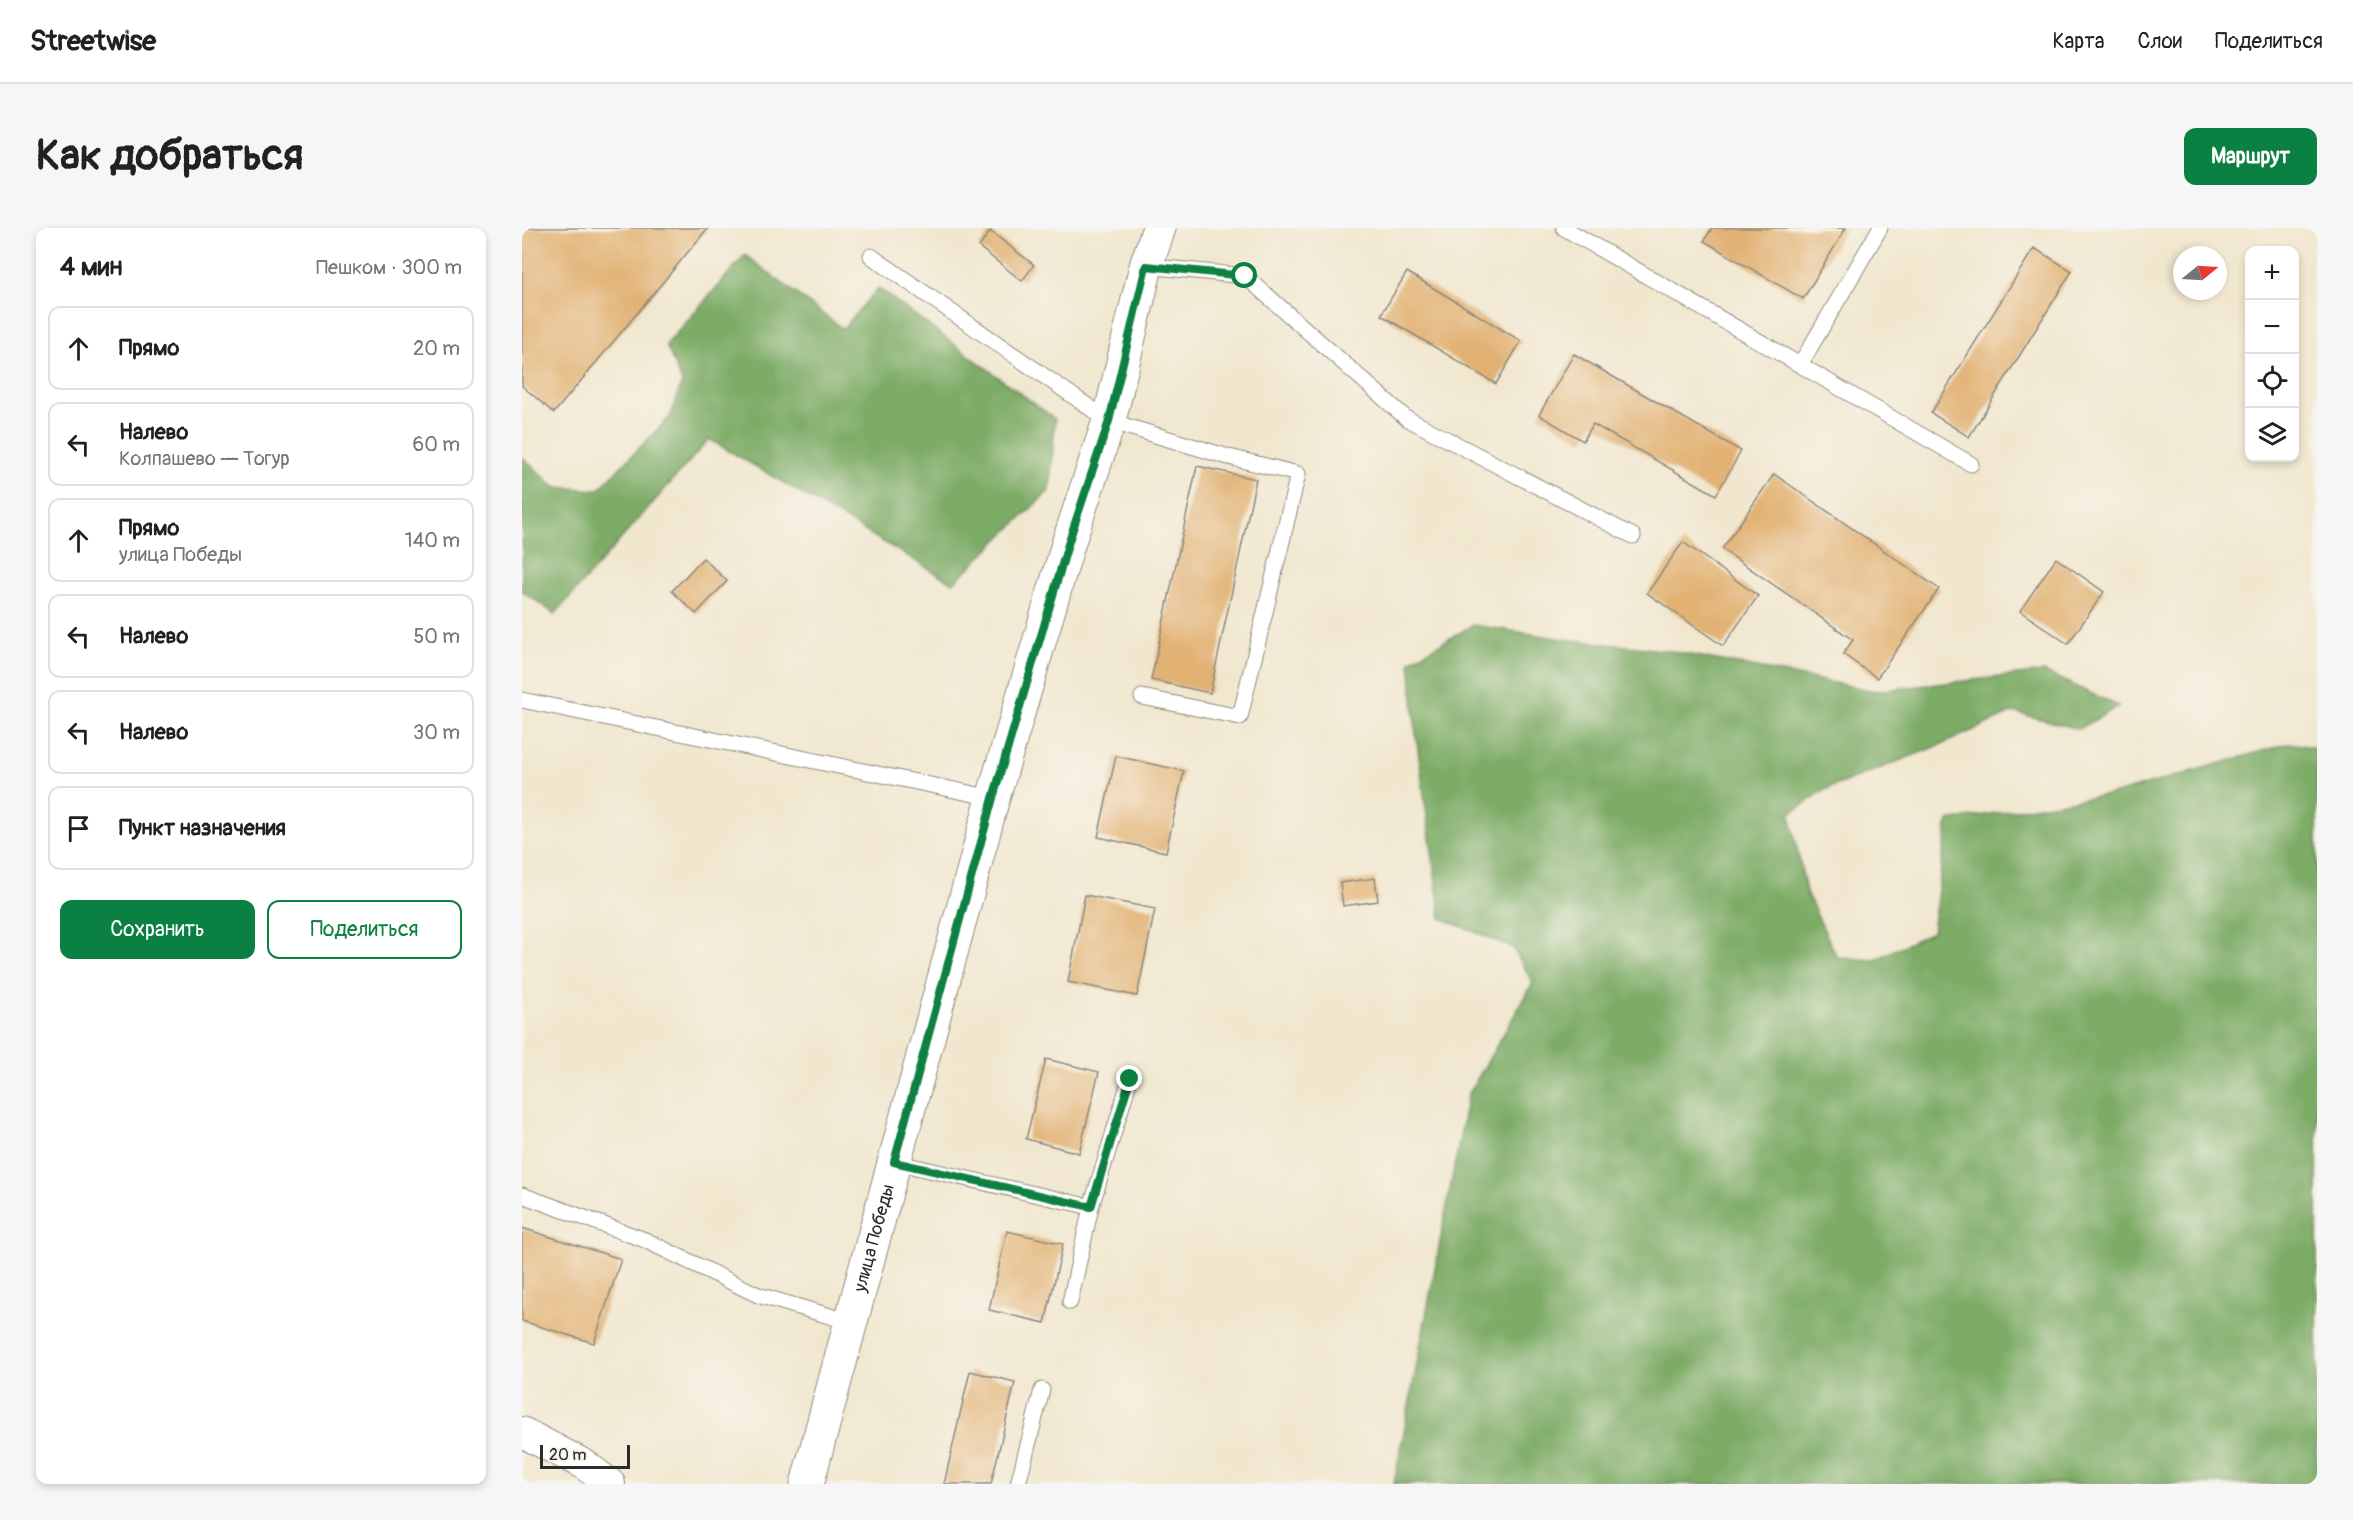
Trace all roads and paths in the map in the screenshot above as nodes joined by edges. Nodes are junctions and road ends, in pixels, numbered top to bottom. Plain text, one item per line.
1 (1159, 228) edge
2 (1564, 228) edge
3 (1880, 228) edge
4 (871, 256) dead end
5 (1146, 266) junction
6 (1800, 365) junction
7 (1109, 421) junction
8 (1971, 464) dead end
9 (1633, 536) dead end
10 (1142, 697) dead end
11 (522, 700) edge
12 (993, 798) junction
13 (1130, 1079) dead end
14 (894, 1162) junction
15 (522, 1196) edge
16 (1091, 1207) junction
17 (1070, 1302) dead end
18 (850, 1322) junction
19 (1042, 1390) dead end
20 (522, 1432) edge
21 (610, 1484) edge
22 (807, 1484) edge
23 (1018, 1484) edge

1 - 5 street, улица Победы
2 - 6 lane
3 - 6 lane
4 - 7 lane
5 - 7 street, улица Победы
5 - 9 lane
6 - 8 lane
7 - 10 lane
7 - 12 street, улица Победы
11 - 12 lane
12 - 14 street, улица Победы
13 - 16 lane
14 - 16 lane
14 - 18 street, улица Победы
15 - 18 lane
16 - 17 lane
18 - 22 street, улица Победы
19 - 23 lane
20 - 21 street

